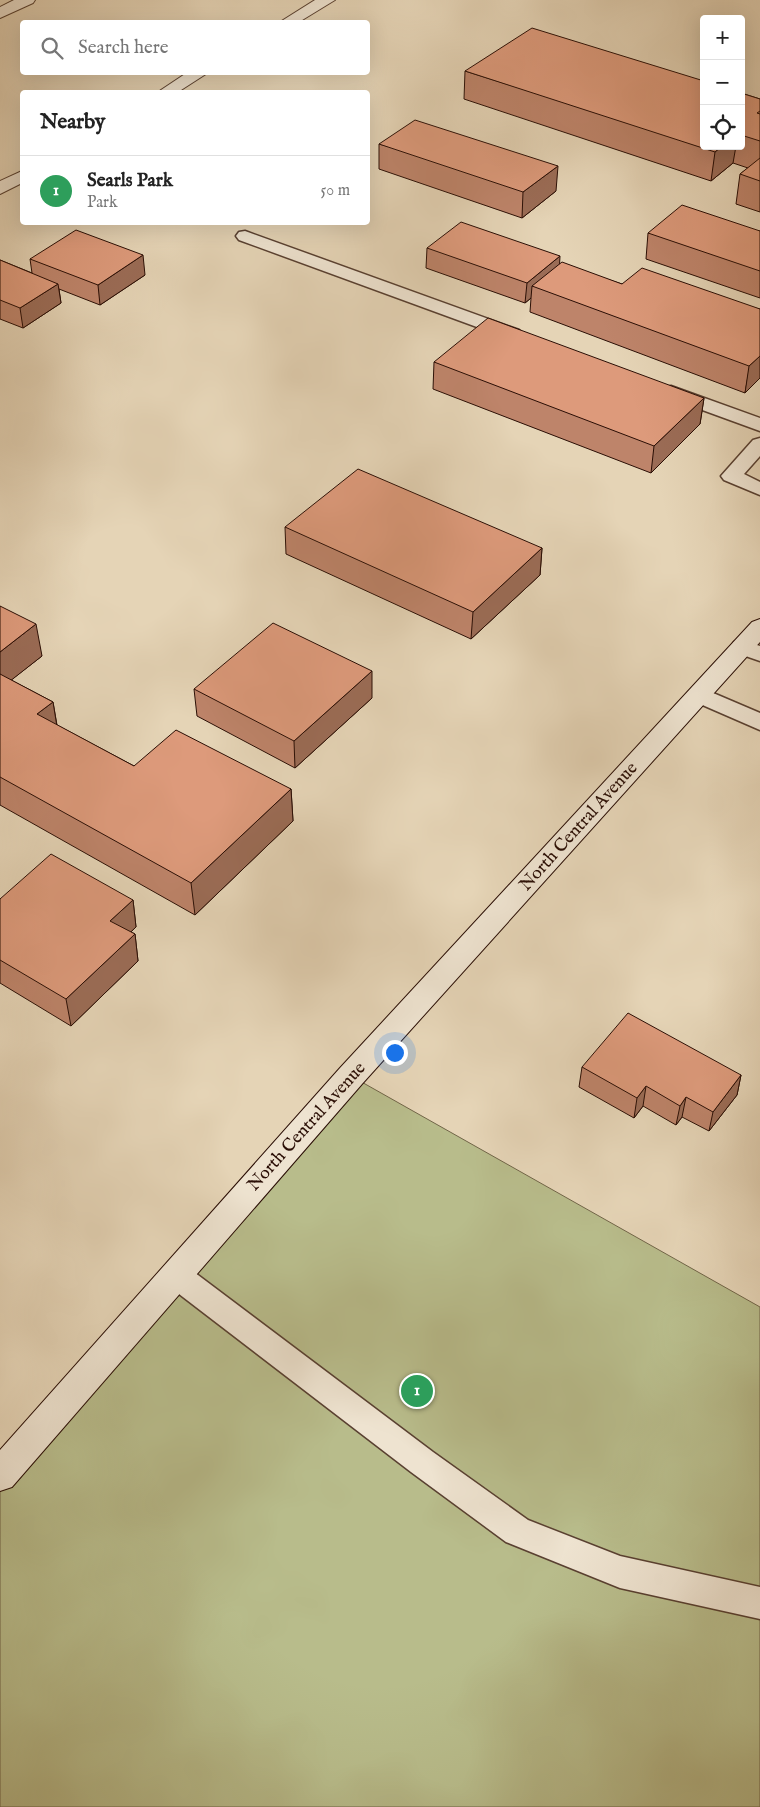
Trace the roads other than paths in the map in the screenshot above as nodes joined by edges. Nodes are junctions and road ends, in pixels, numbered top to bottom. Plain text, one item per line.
1 (27, 0) edge
2 (326, 0) edge
3 (0, 13) edge
4 (291, 20) edge
5 (196, 75) edge
6 (170, 90) edge
7 (20, 177) edge
8 (0, 189) edge
9 (245, 236) dead end
10 (526, 339) edge
11 (657, 387) edge
12 (760, 425) edge
13 (760, 444) edge
14 (760, 489) edge
15 (754, 643) edge
16 (699, 695) junction
17 (760, 722) edge
18 (176, 1275) junction
19 (0, 1475) edge
20 (760, 1604) edge

1 - 3 main road
2 - 4 main road
5 - 6 main road
7 - 8 main road
9 - 10 lane
11 - 12 lane
13 - 14 lane
15 - 16 main road, North Central Avenue
16 - 17 lane
16 - 18 main road, North Central Avenue
18 - 19 main road, North Central Avenue
18 - 20 lane

